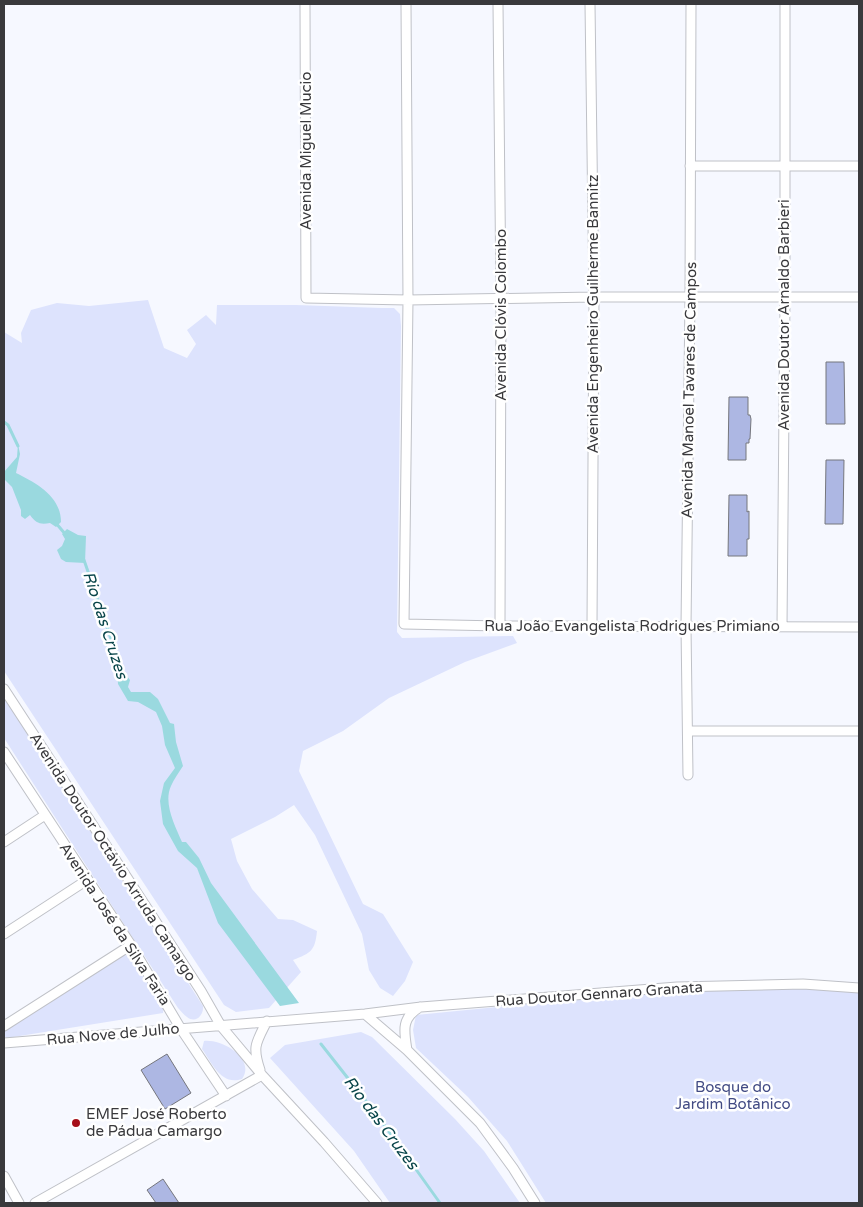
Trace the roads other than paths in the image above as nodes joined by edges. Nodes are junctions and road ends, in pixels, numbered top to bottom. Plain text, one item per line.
1 (305, 4) edge
2 (406, 4) edge
3 (498, 4) edge
4 (590, 4) edge
5 (691, 4) edge
6 (784, 4) edge
7 (690, 166) junction
8 (784, 166) junction
9 (859, 166) edge
10 (594, 296) junction
11 (690, 297) junction
12 (859, 297) edge
13 (501, 298) junction
14 (785, 298) junction
15 (408, 300) junction
16 (592, 625) junction
17 (500, 626) junction
18 (686, 627) junction
19 (782, 627) junction
20 (859, 627) edge
21 (4, 689) edge
22 (688, 731) junction
23 (859, 731) edge
24 (4, 752) edge
25 (688, 775) dead end
26 (45, 815) junction
27 (4, 842) edge
28 (87, 880) junction
29 (4, 934) edge
30 (131, 944) junction
31 (859, 988) edge
32 (421, 1007) junction
33 (365, 1014) junction
34 (271, 1020) junction
35 (4, 1026) edge
36 (222, 1026) junction
37 (181, 1029) junction
38 (4, 1043) edge
39 (407, 1050) junction
40 (262, 1075) junction
41 (226, 1096) junction
42 (4, 1176) edge
43 (19, 1203) edge
44 (35, 1203) edge
45 (377, 1203) edge
46 (534, 1203) edge

1 - 15 street, Avenida Miguel Mucio
2 - 15 street
3 - 13 street, Avenida Clóvis Colombo
4 - 10 street, Avenida Engenheiro Guilherme Bannitz
5 - 7 street, Avenida Manoel Tavares de Campos
6 - 8 street, Avenida Doutor Arnaldo Barbieri
7 - 8 street
7 - 11 street, Avenida Manoel Tavares de Campos
8 - 9 street
8 - 14 street, Avenida Doutor Arnaldo Barbieri
10 - 11 street
10 - 13 street
10 - 16 street, Avenida Engenheiro Guilherme Bannitz
11 - 14 street
11 - 18 street, Avenida Manoel Tavares de Campos
12 - 14 street
13 - 15 street
13 - 17 street, Avenida Clóvis Colombo
14 - 19 street, Avenida Doutor Arnaldo Barbieri
15 - 17 street, Rua João Evangelista Rodrigues Primiano
16 - 17 street, Rua João Evangelista Rodrigues Primiano
16 - 18 street, Rua João Evangelista Rodrigues Primiano
18 - 19 street, Rua João Evangelista Rodrigues Primiano
18 - 22 street, Avenida Manoel Tavares de Campos
19 - 20 street, Rua João Evangelista Rodrigues Primiano
21 - 36 street, Avenida Doutor Octávio Arruda Camargo
22 - 23 street
22 - 25 street, Avenida Manoel Tavares de Campos
24 - 26 street, Avenida José da Silva Faria
26 - 27 street
26 - 28 street, Avenida José da Silva Faria
28 - 29 street
28 - 30 street, Avenida José da Silva Faria
30 - 35 street
30 - 37 street, Avenida José da Silva Faria
31 - 32 street, Rua Doutor Gennaro Granata
32 - 33 street, Rua Doutor Gennaro Granata
32 - 39 street
33 - 34 street, Rua Doutor Gennaro Granata
33 - 39 street
34 - 36 street
34 - 40 street
36 - 37 street, Rua Nove de Julho
36 - 40 street, Avenida Doutor Octávio Arruda Camargo
37 - 38 street, Rua Nove de Julho
37 - 41 street, Avenida José da Silva Faria
39 - 46 street
40 - 41 street
40 - 45 street, Avenida Doutor Octávio Arruda Camargo
41 - 44 street
42 - 43 street

